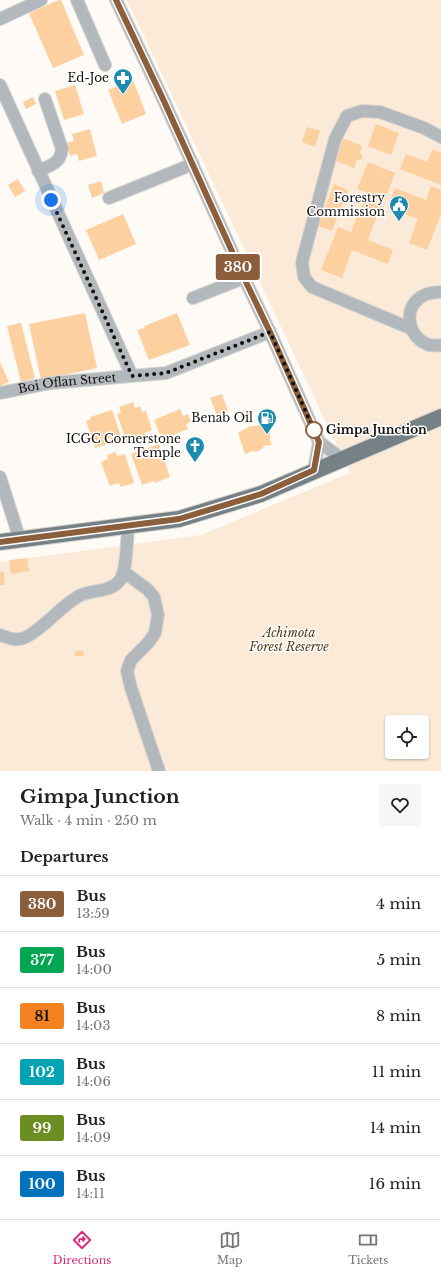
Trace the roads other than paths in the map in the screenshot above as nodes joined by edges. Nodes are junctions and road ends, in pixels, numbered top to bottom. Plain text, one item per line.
1 (41, 0) edge
2 (77, 0) edge
3 (116, 0) edge
4 (0, 19) edge
5 (105, 65) dead end
6 (0, 85) edge
7 (45, 99) dead end
8 (441, 137) edge
9 (193, 164) junction
10 (38, 171) junction
11 (109, 198) dead end
12 (244, 278) junction
13 (441, 292) edge
14 (193, 298) dead end
15 (412, 329) junction
16 (270, 332) junction
17 (441, 345) edge
18 (132, 376) junction
19 (0, 393) edge
20 (441, 417) edge
21 (319, 442) junction
22 (342, 459) junction
23 (314, 470) junction
24 (0, 477) edge
25 (128, 526) junction
26 (20, 540) junction
27 (0, 542) edge
28 (124, 572) junction
29 (0, 635) edge
30 (159, 771) edge

1 - 4 street
2 - 5 street
3 - 9 street
6 - 10 street
7 - 10 street
8 - 15 street
9 - 11 street
9 - 12 street
10 - 18 street
12 - 14 street
12 - 16 street
13 - 15 street
15 - 17 street
16 - 18 street, Boi Oflan Street
16 - 21 street
18 - 19 street, Boi Oflan Street
20 - 22 main road
21 - 22 street
21 - 23 street
22 - 23 main road
23 - 25 main road
24 - 26 street
25 - 26 main road
25 - 28 street
26 - 27 main road
28 - 29 street
28 - 30 street

